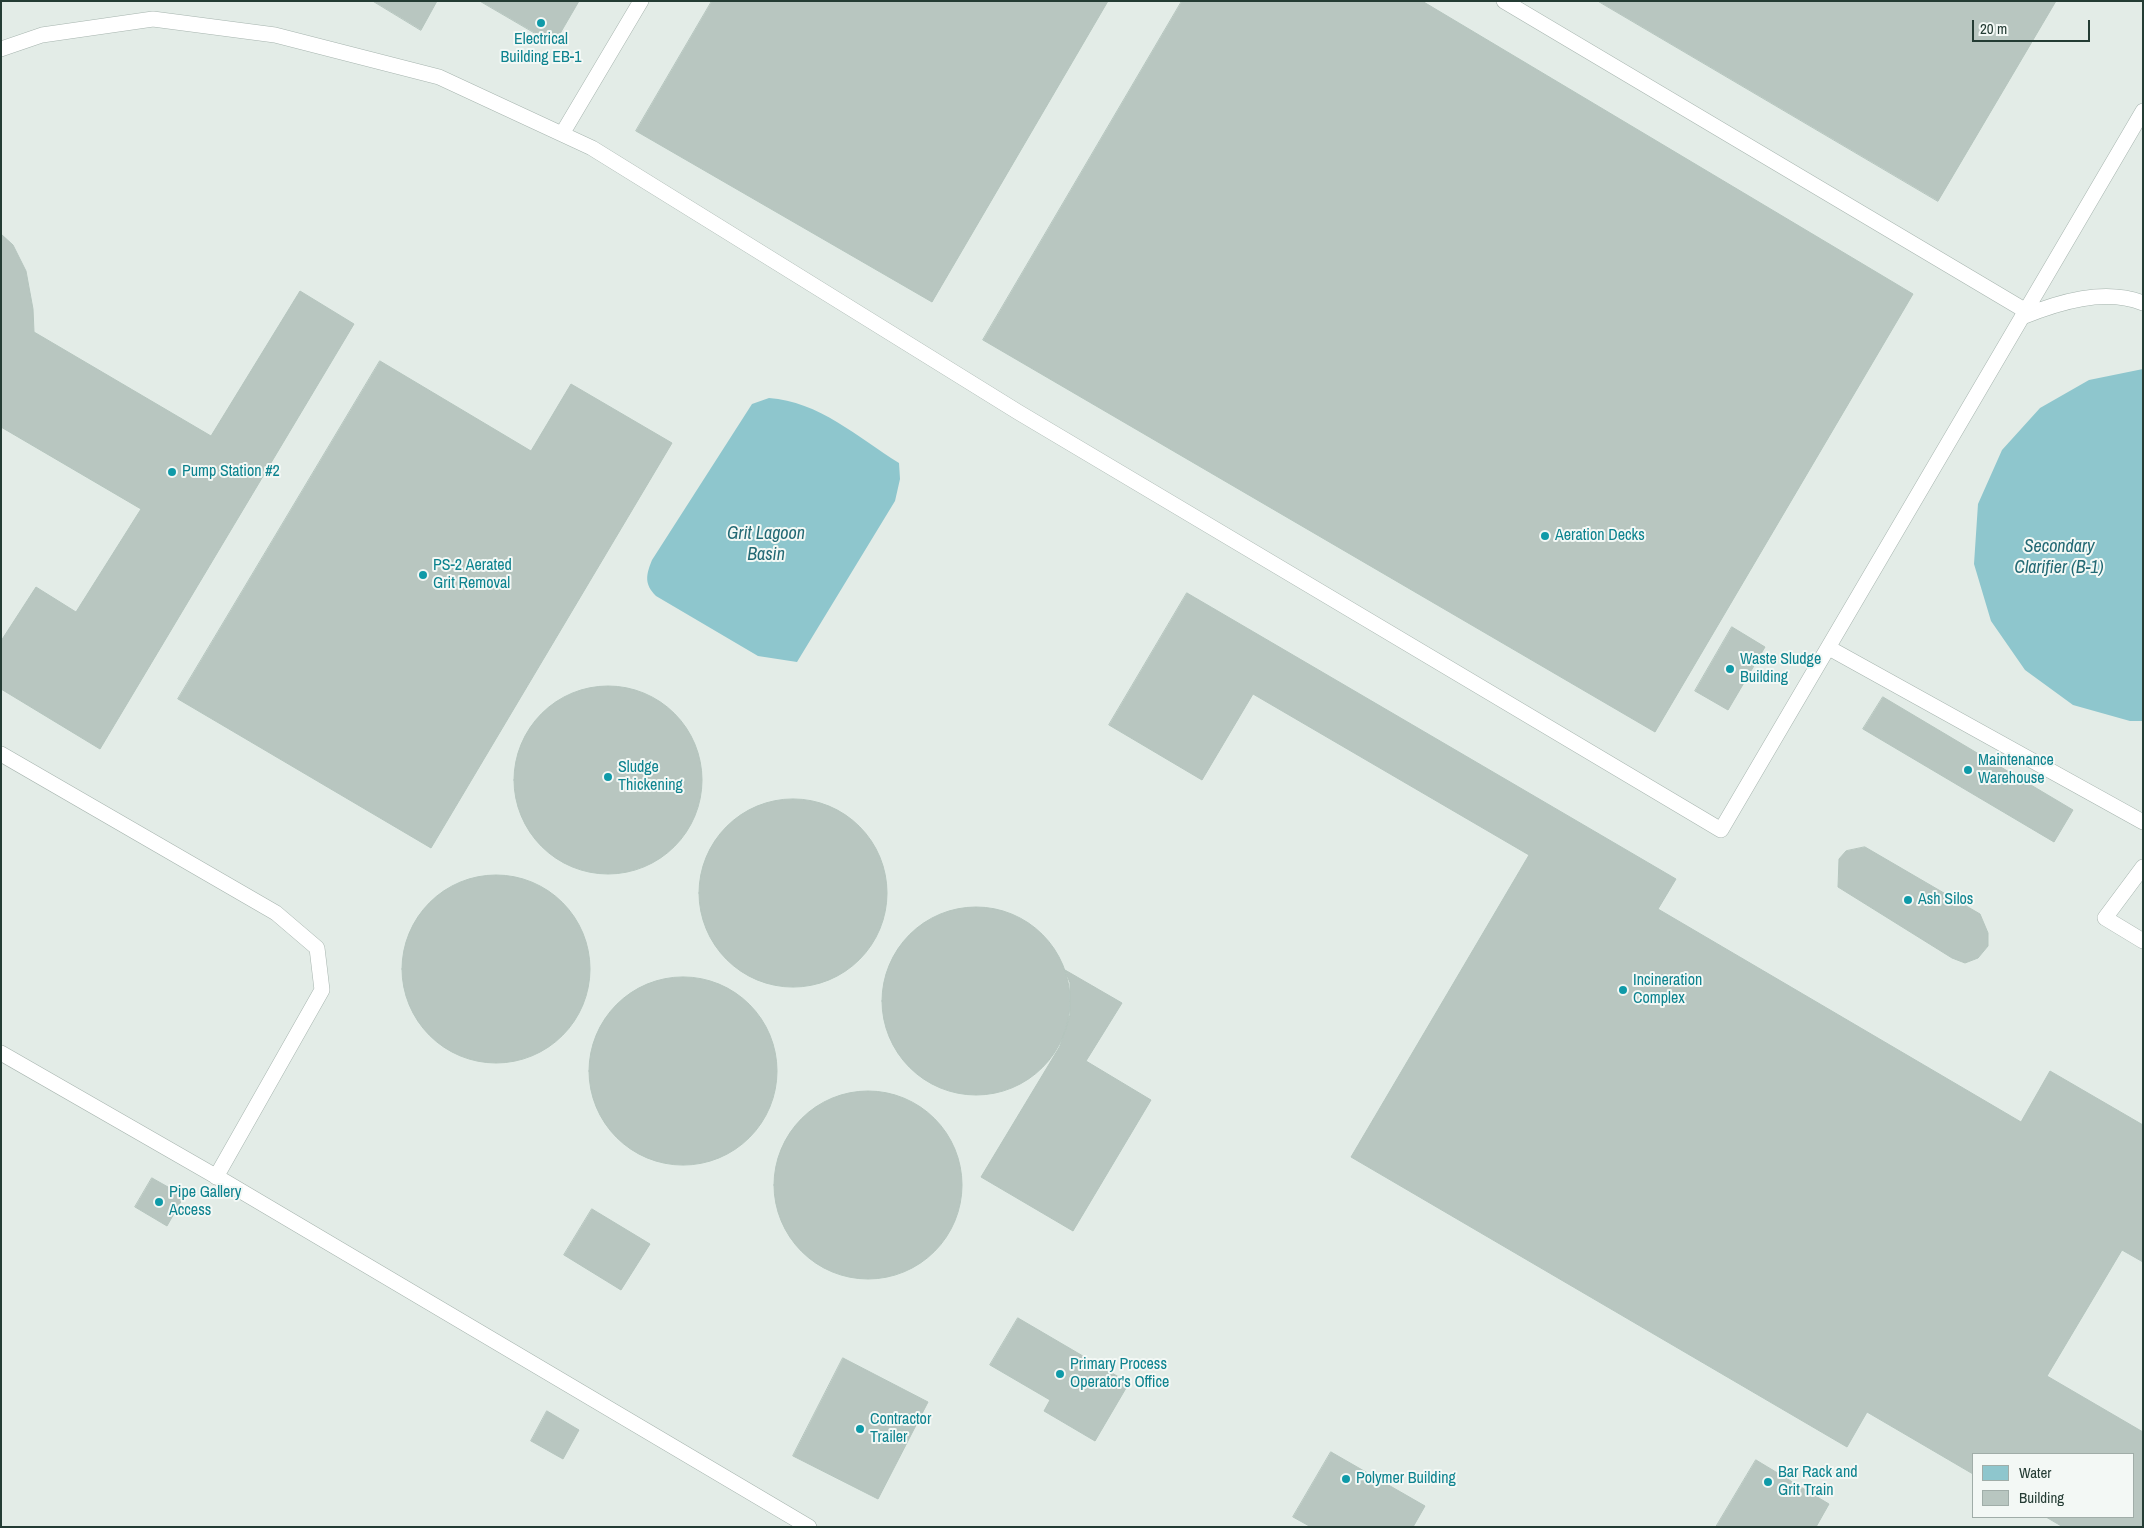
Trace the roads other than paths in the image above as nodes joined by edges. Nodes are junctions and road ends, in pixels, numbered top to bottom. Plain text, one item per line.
1 (642, 1) edge
2 (1504, 1) edge
3 (1, 49) edge
4 (2143, 111) edge
5 (562, 134) junction
6 (2143, 303) edge
7 (2024, 314) junction
8 (1830, 648) junction
9 (1, 754) edge
10 (2143, 822) edge
11 (2143, 867) edge
12 (2143, 941) edge
13 (1, 1053) edge
14 (216, 1177) junction
15 (809, 1527) edge

1 - 5 lane
2 - 7 lane
3 - 5 lane
4 - 7 lane
5 - 8 lane
6 - 7 lane
7 - 8 lane
8 - 10 lane
9 - 14 lane
11 - 12 lane
13 - 14 lane
14 - 15 lane

